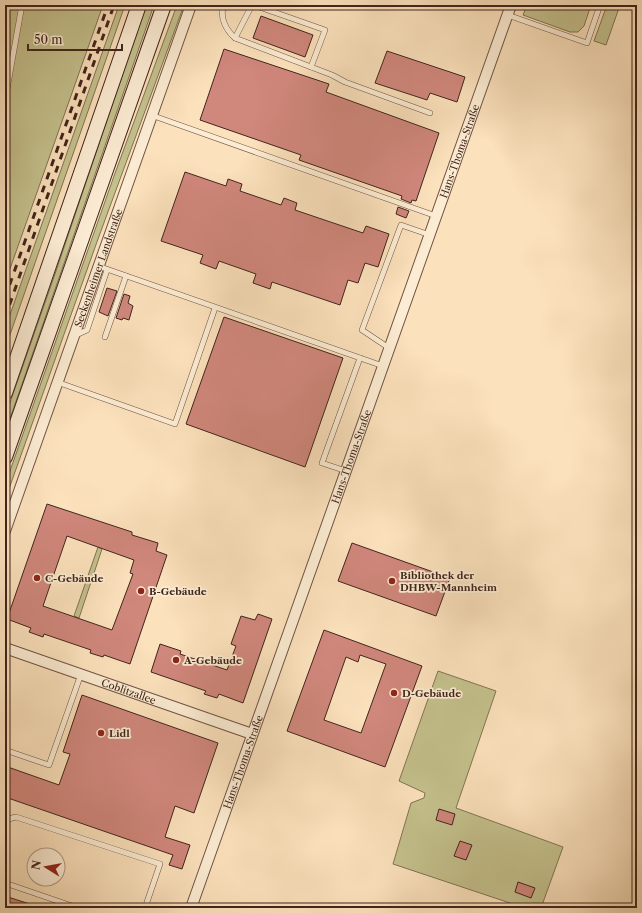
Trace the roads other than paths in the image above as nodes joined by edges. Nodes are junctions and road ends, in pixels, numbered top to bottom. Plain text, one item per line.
1 (22, 5) edge
2 (139, 5) edge
3 (164, 5) edge
4 (191, 5) edge
5 (224, 5) edge
6 (253, 5) edge
7 (600, 5) edge
8 (510, 10) edge
9 (235, 38) junction
10 (311, 67) junction
11 (5, 100) edge
12 (430, 113) dead end
13 (151, 115) junction
14 (436, 216) junction
15 (430, 235) junction
16 (102, 268) junction
17 (126, 276) junction
18 (215, 308) junction
19 (105, 337) dead end
20 (390, 348) junction
21 (360, 358) junction
22 (383, 366) junction
23 (57, 382) junction
24 (5, 393) edge
25 (5, 457) edge
26 (346, 471) junction
27 (5, 531) edge
28 (5, 648) edge
29 (81, 674) junction
30 (252, 734) junction
31 (5, 750) edge
32 (5, 820) edge
33 (5, 882) edge
34 (78, 908) edge
35 (145, 908) edge
36 (191, 908) edge

1 - 11 lane
2 - 24 main road
3 - 25 main road
4 - 13 street, Seckenheimer Landstraße
5 - 9 lane
6 - 9 lane
6 - 10 lane
7 - 8 lane
8 - 14 street, Hans-Thoma-Straße
9 - 10 lane
10 - 12 lane
13 - 14 lane
13 - 16 street, Seckenheimer Landstraße
14 - 15 street, Hans-Thoma-Straße
15 - 20 street, Hans-Thoma-Straße
15 - 20 lane
16 - 17 lane
16 - 23 street, Seckenheimer Landstraße
17 - 18 lane
17 - 19 lane
18 - 21 lane
18 - 23 lane
20 - 22 street, Hans-Thoma-Straße
21 - 22 lane
21 - 26 lane
22 - 26 street, Hans-Thoma-Straße
23 - 27 street, Seckenheimer Landstraße
26 - 30 street, Hans-Thoma-Straße
28 - 29 street, Coblitzallee
29 - 30 street, Coblitzallee
29 - 31 lane
30 - 36 street, Hans-Thoma-Straße
32 - 35 lane
33 - 34 lane

